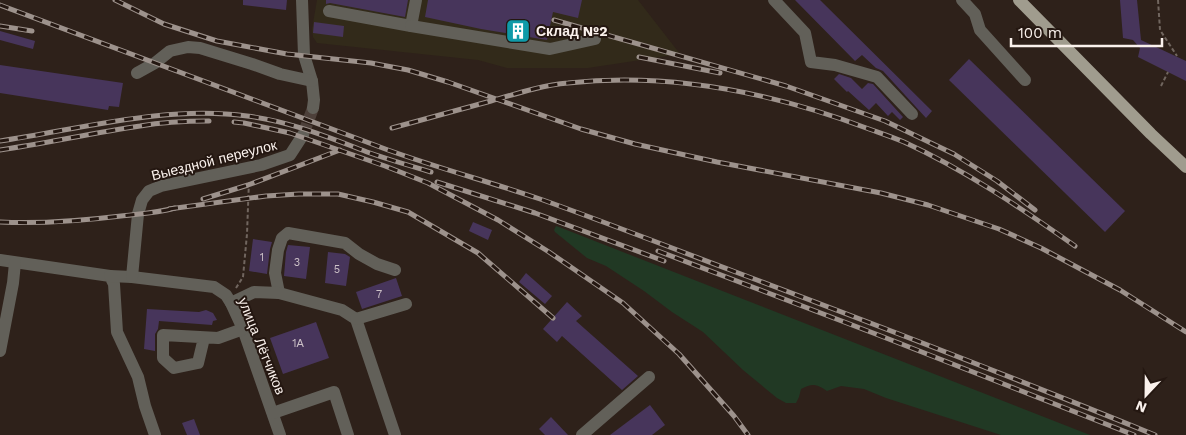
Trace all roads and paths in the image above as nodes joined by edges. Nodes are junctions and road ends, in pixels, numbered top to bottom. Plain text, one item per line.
1 (302, 0) edge
2 (416, 0) edge
3 (774, 0) edge
4 (962, 0) edge
5 (1019, 0) edge
6 (1158, 0) edge
7 (329, 12) dead end
8 (411, 26) junction
9 (595, 39) dead end
10 (1177, 56) dead end
11 (1168, 72) dead end
12 (138, 73) dead end
13 (1025, 80) dead end
14 (312, 81) junction
15 (1161, 86) dead end
16 (313, 108) tunnel mouth
17 (912, 114) dead end
18 (303, 135) tunnel mouth
19 (1186, 167) edge
20 (248, 182) dead end
21 (0, 260) edge
22 (15, 263) junction
23 (395, 270) dead end
24 (110, 276) junction
25 (132, 277) junction
26 (236, 288) dead end
27 (279, 293) junction
28 (231, 303) junction
29 (406, 304) dead end
30 (356, 319) junction
31 (243, 329) junction
32 (204, 338) dead end
33 (0, 351) edge
34 (649, 377) dead end
35 (273, 413) junction
36 (155, 435) edge
37 (280, 435) edge
38 (348, 435) edge
39 (395, 435) edge
40 (582, 435) edge

1 - 14 street
2 - 8 street
3 - 17 street
4 - 13 street
5 - 19 main road
6 - 10 path
7 - 8 street
8 - 9 street
11 - 15 path
12 - 14 street
14 - 16 street
18 - 25 street, Выездной переулок
20 - 26 path
21 - 22 street, улица Лётчиков
22 - 24 street, улица Лётчиков
22 - 33 street
23 - 27 street
24 - 25 street, улица Лётчиков
24 - 36 street
25 - 28 street, улица Лётчиков
27 - 28 street
27 - 30 street
28 - 31 street, улица Лётчиков
29 - 30 street
30 - 39 street
31 - 32 street
31 - 35 street, улица Лётчиков
34 - 40 street
35 - 37 street, улица Лётчиков
35 - 38 street

